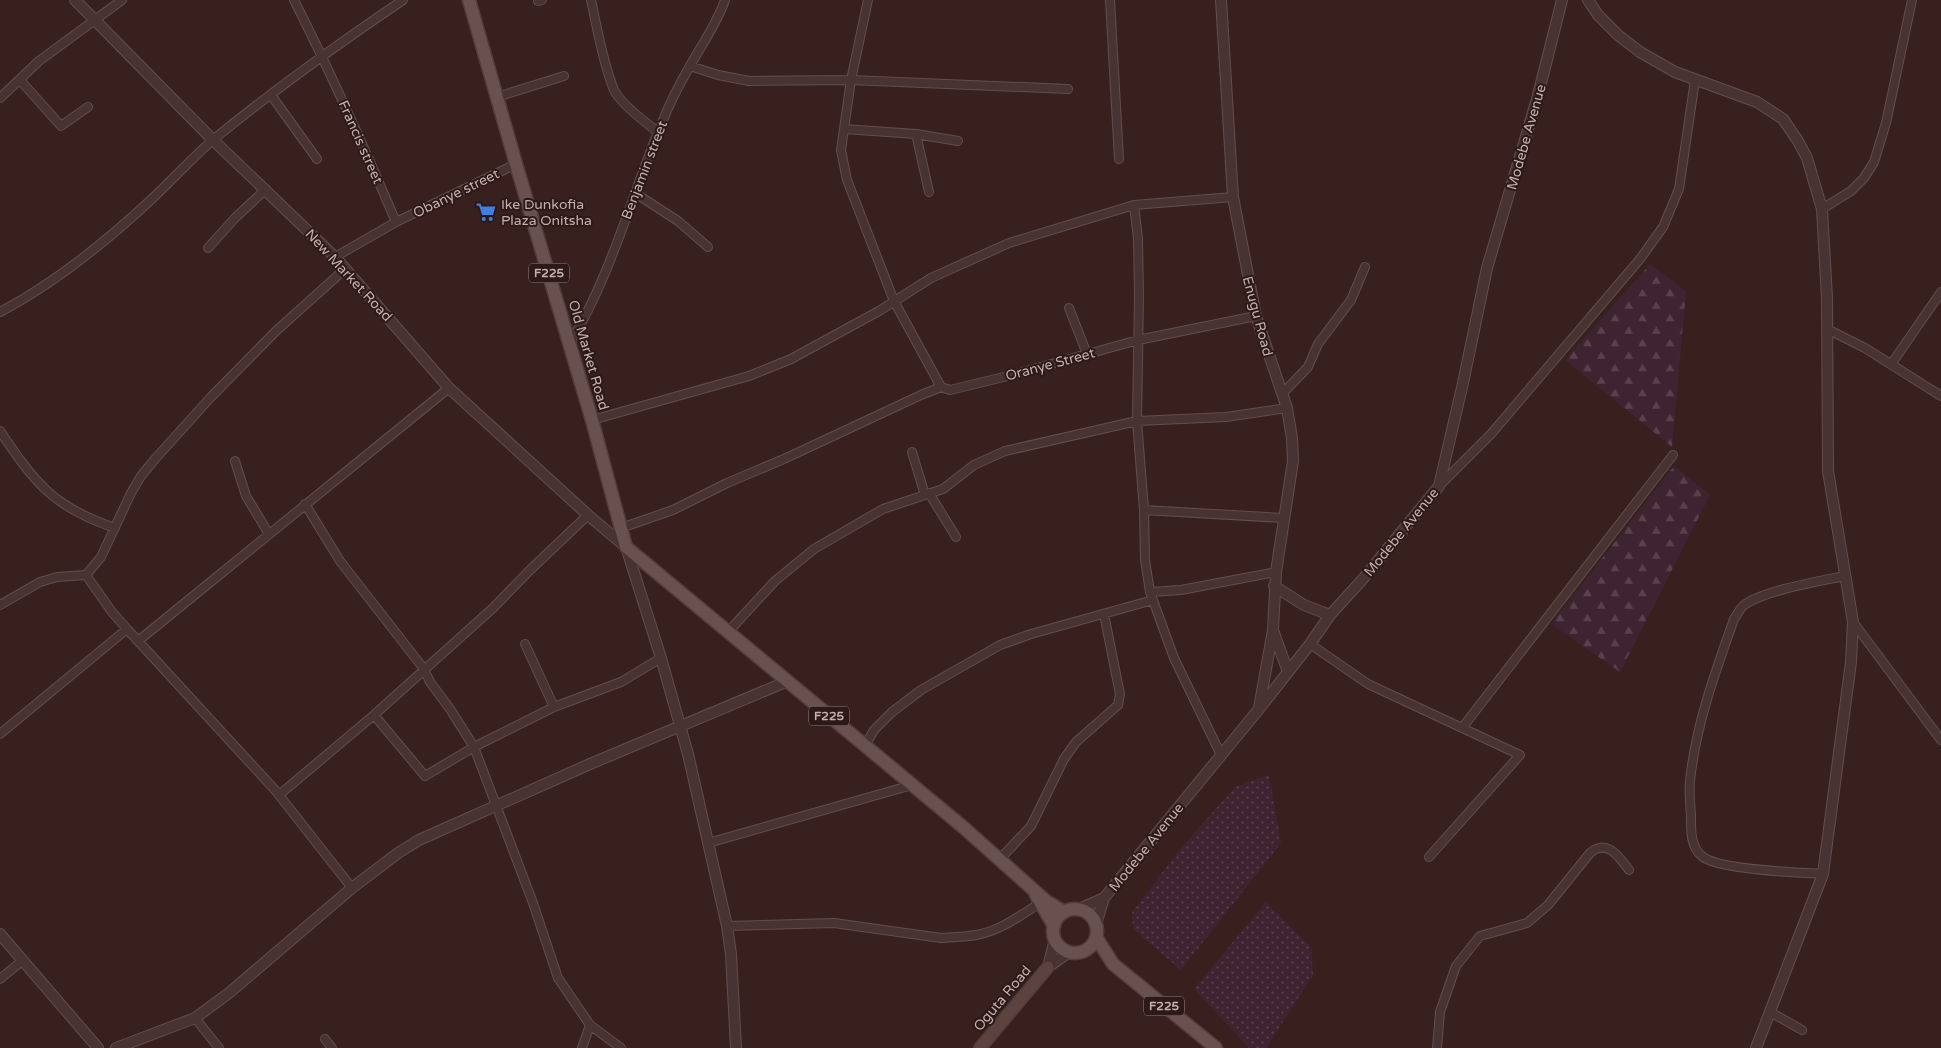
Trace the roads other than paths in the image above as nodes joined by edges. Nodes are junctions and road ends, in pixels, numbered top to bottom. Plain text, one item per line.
1 (75, 0) edge
2 (122, 0) edge
3 (294, 0) edge
4 (403, 0) edge
5 (469, 0) edge
6 (591, 0) edge
7 (725, 0) edge
8 (868, 0) edge
9 (1110, 0) edge
10 (1221, 0) edge
11 (1562, 0) edge
12 (1588, 0) edge
13 (1912, 0) edge
14 (95, 21) junction
15 (322, 56) junction
16 (690, 66) junction
17 (564, 76) dead end
18 (20, 80) junction
19 (850, 80) junction
20 (1695, 80) junction
21 (1068, 89) dead end
22 (271, 96) junction
23 (497, 97) junction
24 (0, 98) edge
25 (88, 108) dead end
26 (844, 129) junction
27 (658, 132) junction
28 (916, 134) junction
29 (213, 140) junction
30 (958, 141) dead end
31 (316, 159) dead end
32 (1119, 160) dead end
33 (516, 164) junction
34 (266, 189) junction
35 (929, 192) dead end
36 (635, 193) junction
37 (1232, 197) junction
38 (1134, 205) junction
39 (1822, 209) junction
40 (396, 222) junction
41 (208, 248) dead end
42 (708, 248) dead end
43 (335, 257) junction
44 (1365, 267) dead end
45 (345, 269) junction
46 (1941, 292) edge
47 (894, 301) junction
48 (1069, 308) dead end
49 (0, 312) edge
50 (1256, 316) junction
51 (1827, 329) junction
52 (1138, 340) junction
53 (570, 342) junction
54 (1087, 354) junction
55 (1892, 363) junction
56 (941, 387) junction
57 (450, 388) junction
58 (1282, 394) junction
59 (1941, 396) edge
60 (1287, 408) junction
61 (592, 420) junction
62 (1137, 421) junction
63 (0, 431) edge
64 (912, 452) dead end
65 (1674, 455) dead end
66 (235, 461) dead end
67 (1439, 486) junction
68 (927, 494) junction
69 (305, 504) junction
70 (1144, 510) junction
71 (588, 516) junction
72 (1283, 518) junction
73 (115, 528) junction
74 (621, 528) junction
75 (269, 534) junction
76 (956, 537) dead end
77 (626, 547) junction
78 (1276, 572) junction
79 (86, 576) junction
80 (1845, 576) junction
81 (1274, 586) junction
82 (1152, 596) junction
83 (0, 605) edge
84 (1104, 614) junction
85 (1330, 614) junction
86 (1852, 622) junction
87 (127, 629) junction
88 (1273, 630) junction
89 (728, 632) junction
90 (138, 641) junction
91 (525, 644) dead end
92 (1310, 644) junction
93 (661, 658) junction
94 (424, 669) junction
95 (1288, 672) junction
96 (788, 681) junction
97 (554, 706) junction
98 (1259, 709) junction
99 (374, 715) junction
100 (680, 726) junction
101 (1462, 728) junction
102 (0, 734) edge
103 (1941, 740) edge
104 (865, 746) junction
105 (474, 747) junction
106 (1221, 755) junction
107 (912, 785) junction
108 (279, 795) junction
109 (496, 806) junction
110 (708, 844) junction
111 (1429, 857) dead end
112 (1000, 859) junction
113 (1629, 870) dead end
114 (1823, 874) junction
115 (1031, 886) junction
116 (352, 888) junction
117 (1104, 898) junction
118 (1040, 903) junction
119 (1079, 909) junction
120 (1064, 912) junction
121 (1096, 924) junction
122 (727, 926) junction
123 (1055, 933) junction
124 (0, 934) edge
125 (1096, 937) junction
126 (1083, 951) junction
127 (1069, 952) junction
128 (22, 961) junction
129 (1113, 964) junction
130 (1048, 967) junction
131 (0, 979) edge
132 (1770, 1012) junction
133 (195, 1018) junction
134 (590, 1025) junction
135 (1802, 1030) dead end
136 (325, 1039) dead end
137 (1210, 1046) edge
138 (98, 1048) edge
139 (116, 1048) edge
140 (219, 1048) edge
141 (332, 1048) edge
142 (582, 1048) edge
143 (621, 1048) edge
144 (736, 1048) edge
145 (980, 1048) edge
146 (1437, 1048) edge
147 (1756, 1048) edge

1 - 14 street, New Market Road
2 - 14 street
3 - 15 street, Francis street
4 - 15 street
5 - 23 main road, Old Market Road / F225
6 - 27 street
7 - 16 street, Benjamin street
8 - 19 street
9 - 32 street
10 - 37 street, Enugu Road
11 - 67 street, Modebe Avenue
12 - 20 street
13 - 39 street
14 - 18 street
14 - 29 street, New Market Road
15 - 22 street
15 - 40 street, Francis street
16 - 19 street
16 - 27 street, Benjamin street
17 - 23 street
18 - 24 street
18 - 25 street
19 - 21 street
19 - 26 street
20 - 39 street
20 - 67 street
22 - 29 street
22 - 31 street
23 - 33 main road, Old Market Road / F225
26 - 28 street
26 - 47 street
27 - 36 street, Benjamin street
28 - 30 street
28 - 35 street
29 - 34 street, New Market Road
29 - 49 street
33 - 40 street, Obanye street
33 - 53 main road, Old Market Road / F225
34 - 41 street
34 - 43 street, New Market Road
36 - 42 street
36 - 53 street, Benjamin street
37 - 38 street
37 - 50 street, Enugu Road
38 - 47 street
38 - 52 street
39 - 51 street
40 - 43 street
43 - 45 street, New Market Road
44 - 58 street
45 - 57 street, New Market Road
45 - 73 street
46 - 55 street
47 - 56 street
47 - 61 street
48 - 54 street
50 - 52 street, Oranye Street
50 - 58 street, Enugu Road
51 - 55 street
51 - 80 street
52 - 54 street, Oranye Street
52 - 62 street
53 - 61 main road, Old Market Road / F225
54 - 56 street, Oranye Street
55 - 59 street
56 - 74 street
57 - 69 street
57 - 71 street, New Market Road
58 - 60 street, Enugu Road
60 - 62 street
60 - 72 street, Enugu Road
61 - 74 main road, Old Market Road / F225
62 - 68 street
62 - 70 street
63 - 73 street
64 - 68 street
65 - 101 street
66 - 75 street
67 - 85 street, Modebe Avenue
68 - 76 street
68 - 89 street
69 - 75 street
69 - 94 street
70 - 72 street
70 - 82 street
71 - 77 street, New Market Road
71 - 94 street
72 - 78 street, Enugu Road
73 - 79 street
74 - 77 main road, Old Market Road / F225
75 - 90 street
77 - 89 main road, F225
77 - 93 street
78 - 81 street, Enugu Road
78 - 82 street
79 - 83 street
79 - 87 street
80 - 86 street
80 - 114 street
81 - 85 street
81 - 88 street, Enugu Road
82 - 84 street
82 - 106 street
84 - 104 street
84 - 112 street
85 - 92 street, Modebe Avenue
86 - 103 street
86 - 114 street
87 - 90 street
87 - 102 street
88 - 95 street
88 - 98 street
89 - 96 main road, F225
90 - 108 street
91 - 97 street
92 - 95 street, Modebe Avenue
92 - 101 street
93 - 97 street
93 - 100 street
94 - 99 street
94 - 105 street
95 - 98 street, Modebe Avenue
96 - 100 street
96 - 104 main road, F225
97 - 105 street
98 - 106 street, Modebe Avenue
99 - 105 street
99 - 108 street
100 - 109 street
100 - 110 street
101 - 111 street
104 - 107 main road, F225
105 - 109 street
106 - 117 street, Modebe Avenue
107 - 110 street
107 - 112 main road, F225
108 - 116 street
109 - 116 street
109 - 134 street
110 - 122 street
112 - 115 main road, F225
113 - 146 street
114 - 132 street
115 - 118 main road, F225
115 - 120 main road, F225
116 - 133 street
117 - 119 street
117 - 121 street
118 - 122 street
118 - 123 main road, F225
119 - 120 main road
119 - 121 main road
120 - 123 main road
121 - 125 main road
122 - 144 street
123 - 127 main road, F225
123 - 130 street
124 - 128 street
125 - 126 main road
125 - 129 main road, F225
126 - 127 main road, F225
126 - 129 main road, F225
127 - 130 street
128 - 131 street
128 - 138 street
129 - 137 main road, F225
130 - 145 main road, Oguta Road
132 - 135 street
132 - 147 street
133 - 139 street
133 - 140 street
134 - 142 street
134 - 143 street
136 - 141 street

